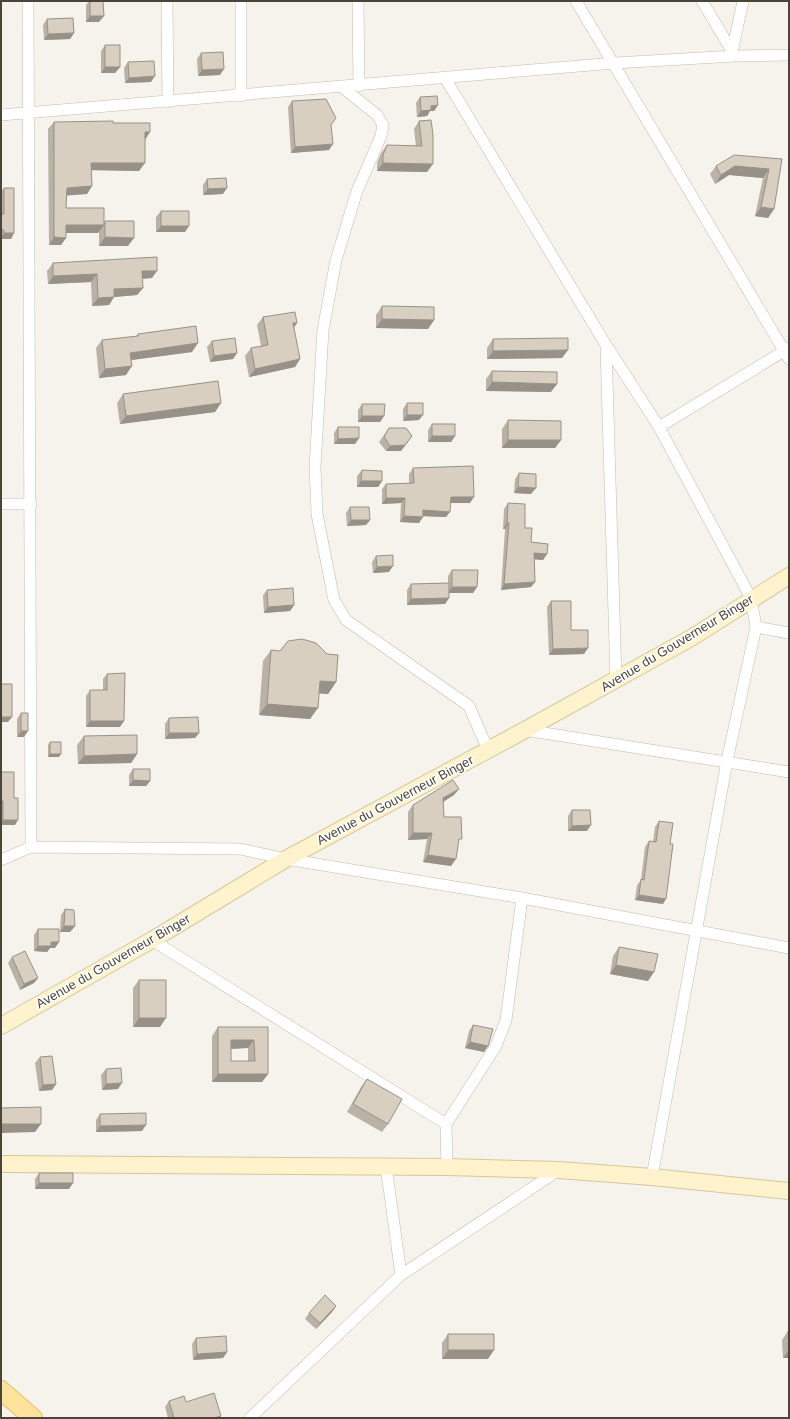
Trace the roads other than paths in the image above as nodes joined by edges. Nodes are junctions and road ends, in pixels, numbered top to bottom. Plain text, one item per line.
1 (28, 1) edge
2 (167, 1) edge
3 (241, 1) edge
4 (358, 1) edge
5 (576, 1) edge
6 (702, 1) edge
7 (743, 1) edge
8 (733, 54) junction
9 (789, 55) edge
10 (615, 63) junction
11 (445, 78) junction
12 (359, 86) junction
13 (342, 87) junction
14 (241, 96) junction
15 (168, 102) junction
16 (30, 114) junction
17 (1, 116) edge
18 (606, 345) junction
19 (788, 353) edge
20 (659, 427) junction
21 (1, 504) edge
22 (31, 504) junction
23 (789, 576) edge
24 (751, 598) junction
25 (756, 627) junction
26 (789, 633) edge
27 (616, 680) junction
28 (526, 730) junction
29 (488, 750) junction
30 (727, 761) junction
31 (789, 772) edge
32 (31, 846) junction
33 (286, 859) junction
34 (1, 860) edge
35 (522, 898) junction
36 (696, 930) junction
37 (152, 940) junction
38 (789, 948) edge
39 (1, 1026) edge
40 (446, 1124) junction
41 (1, 1164) edge
42 (386, 1166) junction
43 (447, 1166) junction
44 (559, 1170) junction
45 (652, 1177) junction
46 (789, 1191) edge
47 (401, 1275) junction
48 (1, 1390) edge
49 (33, 1418) edge
50 (250, 1418) edge

1 - 16 street
2 - 15 street
3 - 14 street
4 - 12 street
5 - 10 street
6 - 8 street
7 - 8 street
8 - 9 street
8 - 10 street
10 - 11 street
10 - 19 street
11 - 12 street
11 - 18 street
12 - 13 street
13 - 14 street
13 - 29 street
14 - 15 street
15 - 16 street
16 - 17 street
16 - 22 street
18 - 20 street
18 - 27 street
19 - 20 street
20 - 24 street
21 - 22 street
22 - 32 street
23 - 24 main road, Avenue du Gouverneur Binger
24 - 25 street
24 - 27 main road, Avenue du Gouverneur Binger
25 - 26 street
25 - 30 street
27 - 28 main road, Avenue du Gouverneur Binger
28 - 29 main road, Avenue du Gouverneur Binger
28 - 30 street
29 - 33 main road, Avenue du Gouverneur Binger
30 - 31 street
30 - 36 street
32 - 33 street
32 - 34 street
33 - 35 street
33 - 37 main road, Avenue du Gouverneur Binger
35 - 36 street
35 - 40 street
36 - 38 street
36 - 45 street
37 - 39 main road, Avenue du Gouverneur Binger
37 - 40 street
40 - 43 street
41 - 42 main road
42 - 43 main road
42 - 47 street
43 - 44 main road
44 - 45 main road
44 - 47 street
45 - 46 main road
47 - 50 street
48 - 49 main road

